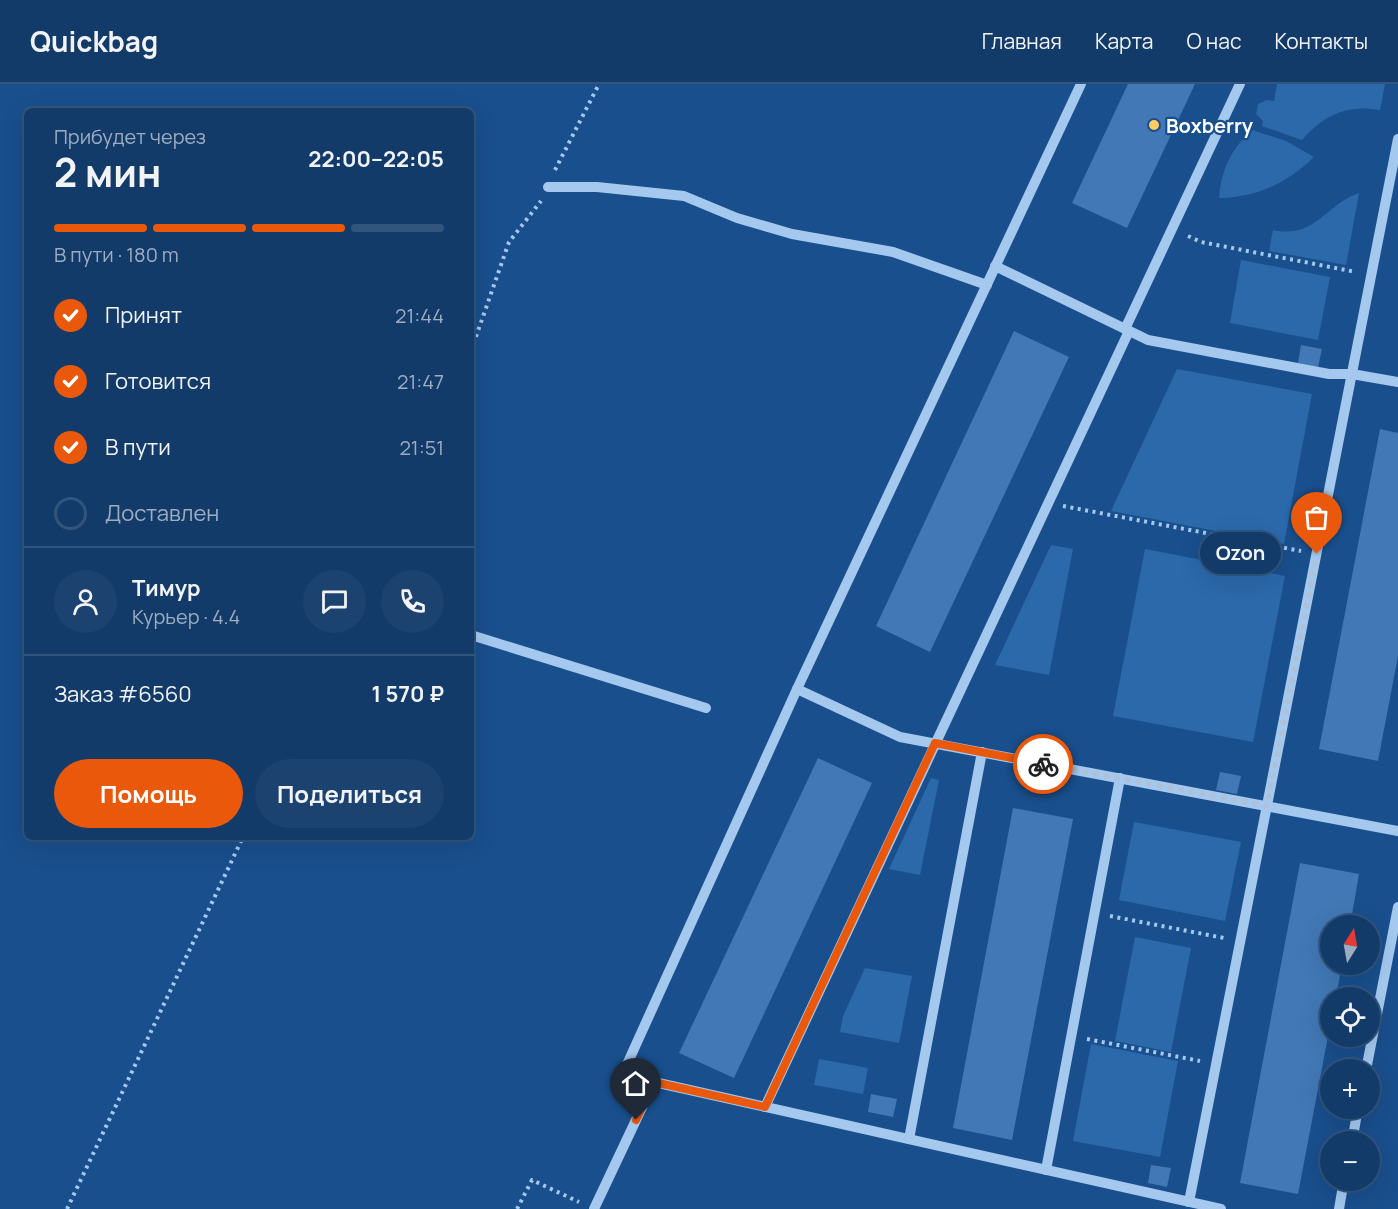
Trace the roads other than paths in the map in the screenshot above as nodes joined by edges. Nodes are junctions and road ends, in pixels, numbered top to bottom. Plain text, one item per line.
1 (1081, 84) edge
2 (1240, 84) edge
3 (1398, 140) edge
4 (548, 187) road end
5 (995, 266) junction
6 (987, 285) junction
7 (1127, 330) junction
8 (1352, 374) junction
9 (1398, 382) edge
10 (474, 635) edge
11 (797, 689) junction
12 (706, 708) dead end
13 (935, 743) junction
14 (982, 752) junction
15 (1120, 778) junction
16 (1267, 806) junction
17 (1398, 831) edge
18 (1398, 907) edge
19 (1368, 1059) edge
20 (654, 1082) junction
21 (765, 1107) junction
22 (909, 1139) junction
23 (1046, 1170) junction
24 (1342, 1191) edge
25 (1189, 1202) junction
26 (594, 1209) edge
27 (1221, 1209) edge
28 (1339, 1209) edge

1 - 5 lane
2 - 7 lane
3 - 8 lane
4 - 6 lane
5 - 6 lane
5 - 7 lane
6 - 11 lane
7 - 8 lane
7 - 13 lane
8 - 9 lane
8 - 16 lane
10 - 12 lane
11 - 13 lane
11 - 20 lane
13 - 14 lane
13 - 21 lane
14 - 15 lane
14 - 22 lane
15 - 16 lane
15 - 23 lane
16 - 17 lane
16 - 25 lane
18 - 19 lane
20 - 21 lane
20 - 26 lane
21 - 22 lane
22 - 23 lane
23 - 25 lane
24 - 28 lane
25 - 27 lane

